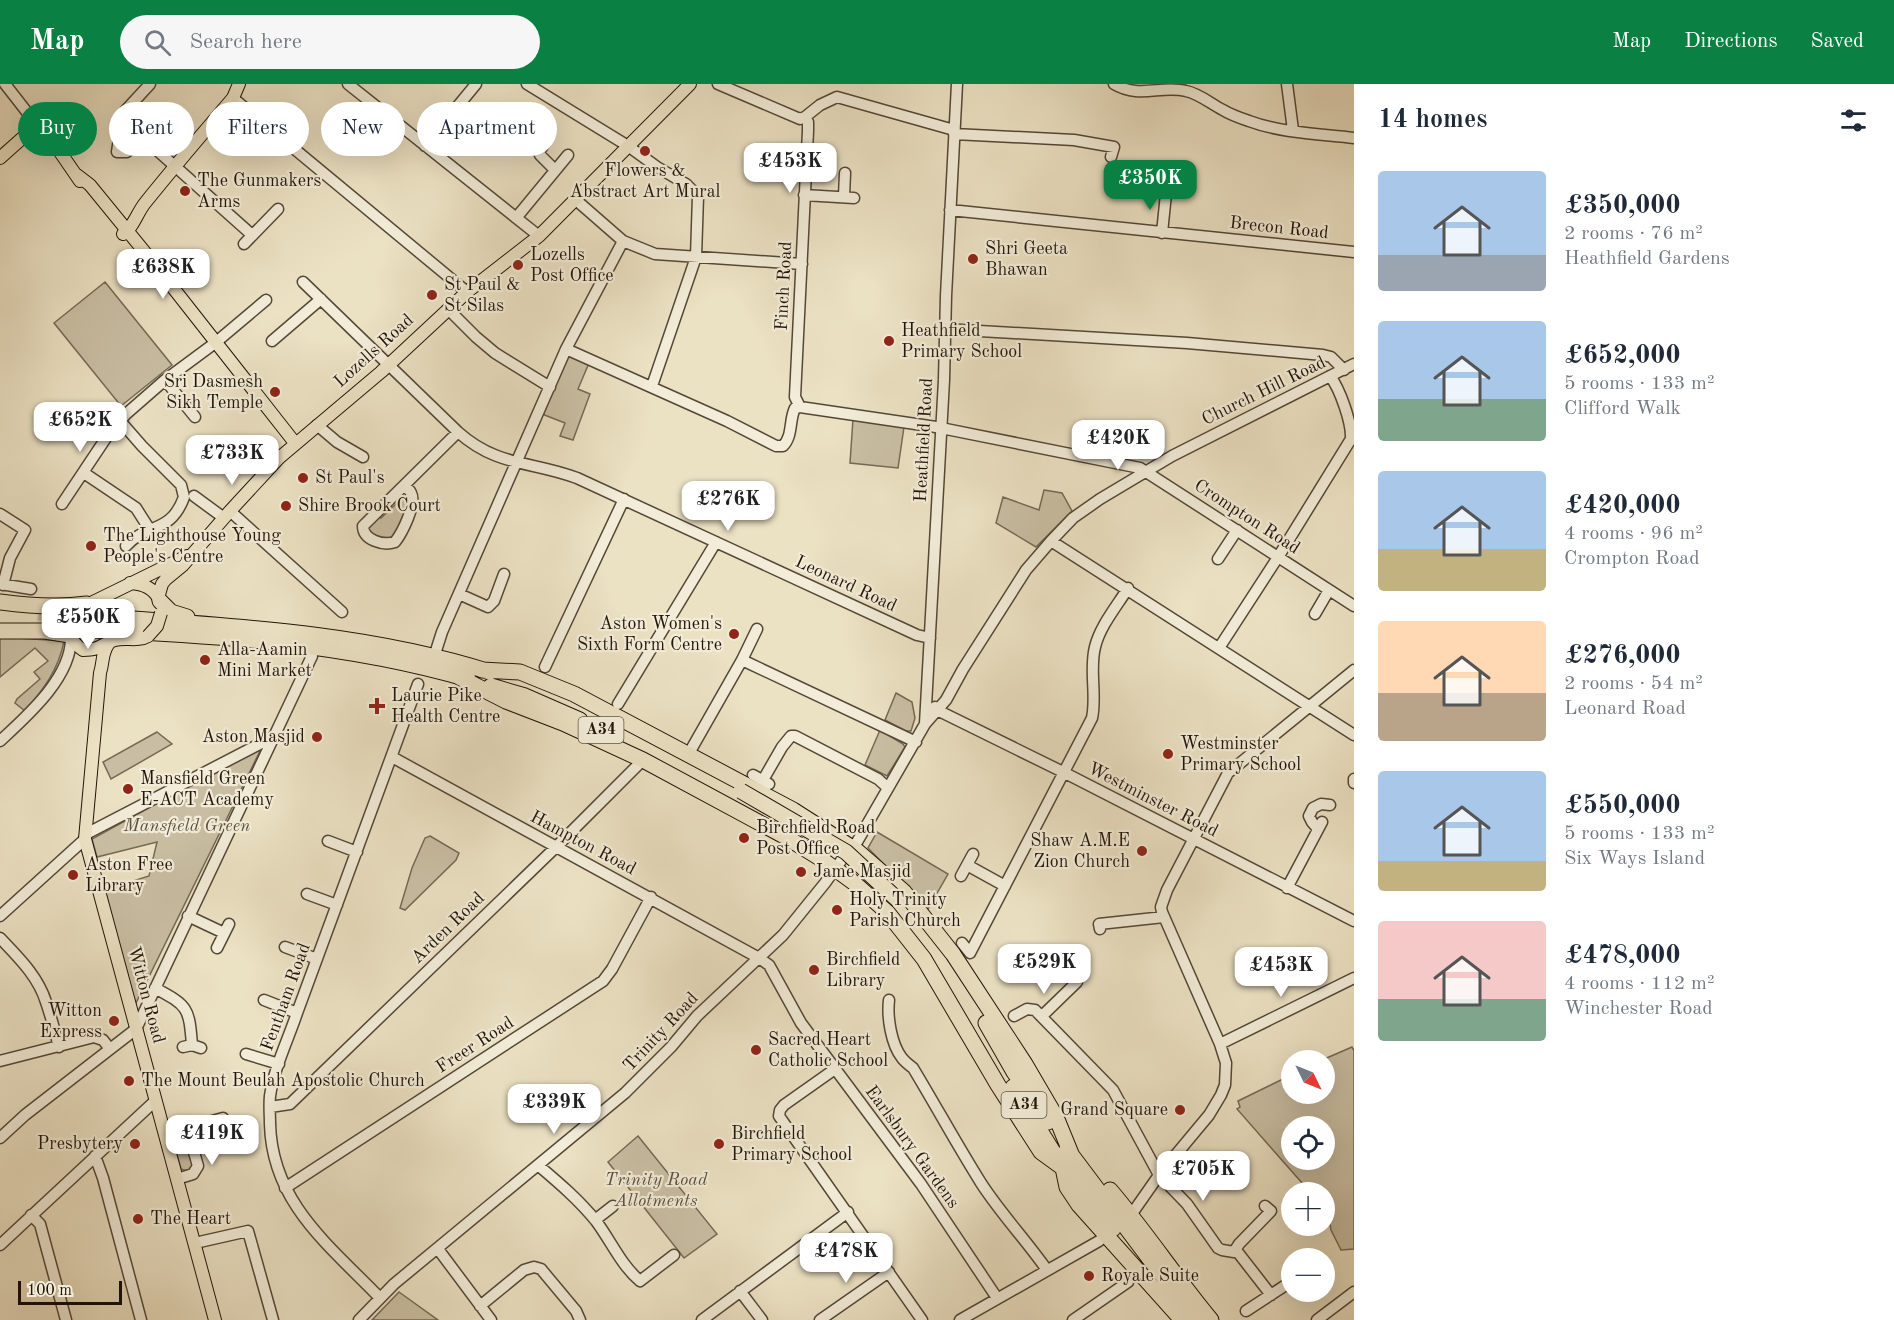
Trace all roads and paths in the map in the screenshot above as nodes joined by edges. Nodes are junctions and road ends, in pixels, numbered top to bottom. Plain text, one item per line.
1 (5, 84) edge
2 (150, 84) edge
3 (239, 84) edge
4 (348, 84) edge
5 (476, 84) edge
6 (527, 84) edge
7 (690, 84) edge
8 (718, 84) edge
9 (957, 84) edge
10 (1114, 84) edge
11 (1287, 84) edge
12 (233, 98) junction
13 (19, 102) edge
14 (133, 102) edge
15 (461, 102) edge
16 (805, 117) junction
17 (1293, 130) junction
18 (954, 132) junction
19 (1354, 138) edge
20 (417, 140) edge
21 (18, 142) edge
22 (628, 146) junction
23 (568, 155) dead end
24 (62, 156) edge
25 (165, 156) edge
26 (438, 156) edge
27 (541, 156) edge
28 (1111, 157) dead end
29 (0, 158) edge
30 (176, 165) junction
31 (555, 170) junction
32 (845, 173) dead end
33 (1157, 178) dead end
34 (804, 195) junction
35 (576, 200) junction
36 (278, 208) dead end
37 (950, 210) junction
38 (516, 218) junction
39 (123, 231) junction
40 (1162, 232) junction
41 (252, 235) junction
42 (539, 236) junction
43 (623, 241) junction
44 (244, 244) dead end
45 (1354, 252) edge
46 (696, 257) junction
47 (802, 264) junction
48 (303, 282) dead end
49 (467, 292) junction
50 (261, 299) dead end
51 (321, 299) junction
52 (448, 309) junction
53 (945, 329) junction
54 (272, 341) dead end
55 (215, 343) junction
56 (566, 349) junction
57 (389, 363) junction
58 (1354, 364) edge
59 (1344, 370) junction
60 (1330, 376) junction
61 (165, 380) junction
62 (651, 386) junction
63 (549, 387) junction
64 (800, 407) junction
65 (195, 416) dead end
66 (121, 422) junction
67 (317, 425) junction
68 (941, 428) junction
69 (458, 432) junction
70 (295, 443) junction
71 (363, 457) dead end
72 (515, 463) junction
73 (1145, 471) junction
74 (84, 472) junction
75 (404, 486) junction
76 (194, 496) dead end
77 (624, 499) junction
78 (62, 504) dead end
79 (0, 514) edge
80 (227, 514) junction
81 (150, 530) junction
82 (1237, 530) junction
83 (1051, 541) junction
84 (716, 542) junction
85 (126, 546) dead end
86 (193, 553) junction
87 (1278, 557) junction
88 (1218, 559) dead end
89 (504, 574) dead end
90 (130, 583) junction
91 (1, 584) edge
92 (1128, 588) junction
93 (31, 589) dead end
94 (1329, 590) junction
95 (459, 594) junction
96 (0, 602) edge
97 (160, 604) junction
98 (1354, 606) edge
99 (0, 611) edge
100 (342, 612) dead end
101 (1315, 614) dead end
102 (91, 617) junction
103 (0, 621) edge
104 (757, 628) dead end
105 (0, 631) edge
106 (70, 637) junction
107 (145, 638) junction
108 (930, 638) junction
109 (109, 642) junction
110 (390, 647) junction
111 (1219, 648) junction
112 (82, 650) junction
113 (312, 656) junction
114 (741, 660) junction
115 (436, 664) junction
116 (545, 667) dead end
117 (482, 669) junction
118 (62, 670) junction
119 (1354, 670) edge
120 (100, 673) junction
121 (459, 676) junction
122 (418, 684) dead end
123 (927, 698) junction
124 (1310, 706) junction
125 (630, 709) dead end
126 (938, 710) junction
127 (925, 724) junction
128 (1354, 735) edge
129 (275, 736) junction
130 (0, 741) edge
131 (916, 742) junction
132 (688, 755) junction
133 (392, 757) junction
134 (643, 760) junction
135 (1065, 773) junction
136 (762, 779) dead end
137 (888, 788) junction
138 (739, 796) junction
139 (1330, 805) dead end
140 (817, 825) junction
141 (86, 836) junction
142 (1193, 840) junction
143 (328, 841) dead end
144 (556, 848) junction
145 (850, 849) junction
146 (357, 852) junction
147 (973, 854) dead end
148 (968, 865) junction
149 (837, 867) junction
150 (961, 876) dead end
151 (1005, 886) junction
152 (1287, 888) junction
153 (307, 894) dead end
154 (651, 897) junction
155 (337, 905) junction
156 (893, 907) junction
157 (0, 916) edge
158 (188, 916) junction
159 (1164, 917) junction
160 (1354, 921) edge
161 (1100, 929) dead end
162 (0, 938) edge
163 (962, 943) dead end
164 (285, 947) dead end
165 (217, 948) dead end
166 (759, 958) junction
167 (317, 959) junction
168 (1068, 975) dead end
169 (1354, 978) edge
170 (154, 988) junction
171 (264, 1000) dead end
172 (888, 1000) dead end
173 (297, 1013) junction
174 (1014, 1016) dead end
175 (1042, 1016) junction
176 (136, 1029) junction
177 (1220, 1044) junction
178 (59, 1047) junction
179 (192, 1047) dead end
180 (110, 1049) junction
181 (246, 1054) dead end
182 (0, 1061) edge
183 (279, 1064) junction
184 (835, 1069) junction
185 (155, 1101) junction
186 (270, 1107) junction
187 (223, 1118) dead end
188 (187, 1128) junction
189 (172, 1132) dead end
190 (0, 1138) edge
191 (95, 1156) junction
192 (1071, 1162) junction
193 (539, 1166) junction
194 (1159, 1175) junction
195 (177, 1179) junction
196 (285, 1188) junction
197 (613, 1206) dead end
198 (1265, 1206) dead end
199 (848, 1212) junction
200 (31, 1215) junction
201 (1131, 1215) junction
202 (595, 1220) junction
203 (1105, 1236) junction
204 (195, 1243) junction
205 (0, 1245) edge
206 (438, 1249) junction
207 (1235, 1251) junction
208 (674, 1255) dead end
209 (1047, 1270) junction
210 (889, 1272) junction
211 (1128, 1282) dead end
212 (1281, 1288) edge
213 (740, 1291) junction
214 (1354, 1293) edge
215 (1271, 1295) junction
216 (380, 1298) junction
217 (997, 1298) junction
218 (480, 1306) junction
219 (1246, 1311) dead end
220 (66, 1320) edge
221 (141, 1320) edge
222 (215, 1320) edge
223 (273, 1320) edge
224 (359, 1320) edge
225 (491, 1320) edge
226 (580, 1320) edge
227 (702, 1320) edge
228 (762, 1320) edge
229 (820, 1320) edge
230 (922, 1320) edge
231 (960, 1320) edge
232 (1073, 1320) edge
233 (1182, 1320) edge
234 (1192, 1320) edge
235 (1199, 1320) edge
236 (1211, 1320) edge
237 (1317, 1320) edge

1 - 13 street
2 - 14 street
3 - 12 main road
4 - 20 street
5 - 15 street
6 - 22 street
7 - 22 main road, Lozells Road
8 - 16 street
9 - 18 street, Heathfield Road
10 - 17 street
11 - 17 street
12 - 30 main road
12 - 49 street
16 - 18 street
16 - 34 street, Finch Road
17 - 19 street
18 - 28 street
18 - 37 street, Heathfield Road
21 - 29 main road
22 - 35 main road, Lozells Road
22 - 46 street
23 - 31 street
24 - 39 main road
25 - 30 street
26 - 38 street
27 - 31 street
30 - 39 main road
30 - 41 street
31 - 38 street
32 - 34 street
33 - 40 street
34 - 47 street, Finch Road
35 - 42 main road, Lozells Road
35 - 43 street
36 - 41 street
37 - 40 street, Brecon Road
37 - 53 street, Heathfield Road
38 - 42 street
39 - 55 main road
39 - 55 main road
40 - 45 street, Brecon Road
41 - 44 street
42 - 49 main road, Lozells Road
43 - 46 street
43 - 56 street
46 - 47 street
46 - 62 street
47 - 64 street, Finch Road
48 - 51 street, Leonard Road
49 - 52 main road, Lozells Road
50 - 55 street
51 - 54 street
51 - 57 street, Leonard Road
52 - 57 main road, Lozells Road
52 - 63 street
53 - 59 street
53 - 68 street, Heathfield Road
55 - 61 street
55 - 70 main road
56 - 62 street
56 - 63 street
57 - 67 main road, Lozells Road
57 - 69 street, Leonard Road
58 - 59 street, Church Hill Road
59 - 60 street, Church Hill Road
60 - 73 street, Church Hill Road
60 - 87 street
61 - 65 street
61 - 66 street
62 - 64 street
63 - 72 street
64 - 68 street
66 - 74 street
66 - 81 street
67 - 70 main road, Lozells Road
67 - 71 street
68 - 73 street, Crompton Road
68 - 108 street, Heathfield Road
69 - 72 street, Leonard Road
69 - 75 street
70 - 80 main road, Lozells Road
72 - 77 street, Leonard Road
72 - 95 street
73 - 82 street, Crompton Road
73 - 83 street, Church Hill Road
74 - 78 street
74 - 81 street
75 - 75 street
76 - 80 street
77 - 84 street, Leonard Road
77 - 116 street
79 - 91 street
80 - 86 main road, Lozells Road
80 - 100 street
81 - 85 street
82 - 87 street, Crompton Road
82 - 88 street
83 - 92 street
83 - 126 street, Church Hill Road
84 - 108 street, Leonard Road
84 - 125 street
86 - 90 main road, Lozells Road
86 - 97 main road, Lozells Road
87 - 94 street, Crompton Road
87 - 111 street
89 - 95 street
90 - 97 main road
90 - 102 main road, Lozells Road
91 - 93 street
92 - 111 street
92 - 135 street
94 - 98 street, Crompton Road
94 - 101 street
95 - 115 street
96 - 102 highway
97 - 107 main road, Lozells Road, bridge
97 - 110 highway
99 - 103 highway
102 - 106 main road
102 - 110 highway, A34
102 - 115 highway, A34
104 - 114 street
105 - 106 highway
106 - 112 main road
106 - 118 street
107 - 109 main road
107 - 113 highway
108 - 123 street, Heathfield Road
109 - 112 main road
109 - 120 main road, Witton Road
110 - 115 highway, A34
111 - 124 street
112 - 118 street
112 - 120 main road
113 - 115 highway
113 - 129 street
114 - 131 street
114 - 132 street
115 - 117 highway, A34
115 - 121 highway, A34
117 - 132 highway
117 - 138 highway, A34
118 - 130 street
119 - 124 street
120 - 141 main road, Witton Road
121 - 134 highway
121 - 138 highway, A34
122 - 133 street, Fentham Road
123 - 126 street, Westminster Road
123 - 127 street, Heathfield Road
124 - 128 street
124 - 142 street
126 - 127 street
126 - 135 street, Westminster Road
127 - 131 street, Heathfield Road
129 - 141 street
129 - 158 street
131 - 137 street, Heathfield Road
132 - 140 highway
133 - 144 street, Hampton Road
133 - 146 street, Fentham Road
134 - 144 street, Arden Road
134 - 149 highway
135 - 142 street, Westminster Road
135 - 151 street
136 - 137 street
137 - 145 street, Heathfield Road
138 - 156 highway, A34, bridge
139 - 152 street
140 - 145 highway
140 - 149 highway
141 - 157 street
141 - 176 main road, Witton Road
142 - 152 street, Westminster Road
142 - 159 street
143 - 146 street
144 - 154 street, Hampton Road
144 - 186 street, Arden Road
145 - 149 street, Heathfield Road
145 - 156 highway
145 - 192 highway
146 - 155 street, Fentham Road
147 - 148 street
148 - 150 street
148 - 151 street
149 - 156 highway
149 - 166 street, Trinity Road
151 - 163 street
152 - 160 street, Westminster Road
153 - 155 street
154 - 166 street, Hampton Road
154 - 196 street, Freer Road
155 - 167 street, Fentham Road
156 - 192 highway, A34
156 - 192 highway
158 - 165 street
158 - 170 street
159 - 161 street
159 - 177 street
162 - 178 street
164 - 167 street
166 - 184 street, Earlsbury Gardens
166 - 193 street, Trinity Road
167 - 173 street, Fentham Road
168 - 175 street
169 - 177 street
170 - 176 street
170 - 179 street
171 - 173 street
172 - 209 street
173 - 183 street, Fentham Road
174 - 175 street
175 - 194 street
176 - 180 street
176 - 185 main road, Witton Road
177 - 194 street
178 - 180 street
178 - 182 street
180 - 190 street
181 - 183 street
183 - 186 street, Fentham Road
184 - 199 street
184 - 217 street, Earlsbury Gardens
185 - 191 street
185 - 195 main road, Witton Road
186 - 196 street, Fentham Road
187 - 188 street
188 - 189 street
188 - 195 street
191 - 200 street
191 - 221 street
192 - 201 highway
192 - 203 highway
192 - 234 highway, A34
192 - 235 highway, A34
193 - 202 street
193 - 206 street, Trinity Road
194 - 201 street
194 - 207 street
195 - 204 main road, Witton Road
196 - 216 street, Fentham Road
197 - 202 street
198 - 207 street
199 - 210 street
199 - 213 street
200 - 205 street
200 - 220 street
201 - 236 highway
202 - 208 street
203 - 209 street
203 - 233 highway
204 - 222 main road, Witton Road
204 - 223 street
206 - 216 street, Trinity Road
206 - 218 street
207 - 215 street
209 - 217 street
210 - 229 street
210 - 230 street
211 - 232 street
212 - 215 street
213 - 227 street
213 - 228 street
214 - 237 street
215 - 219 street
216 - 224 street, Trinity Road
217 - 231 street
218 - 225 street
218 - 226 street

